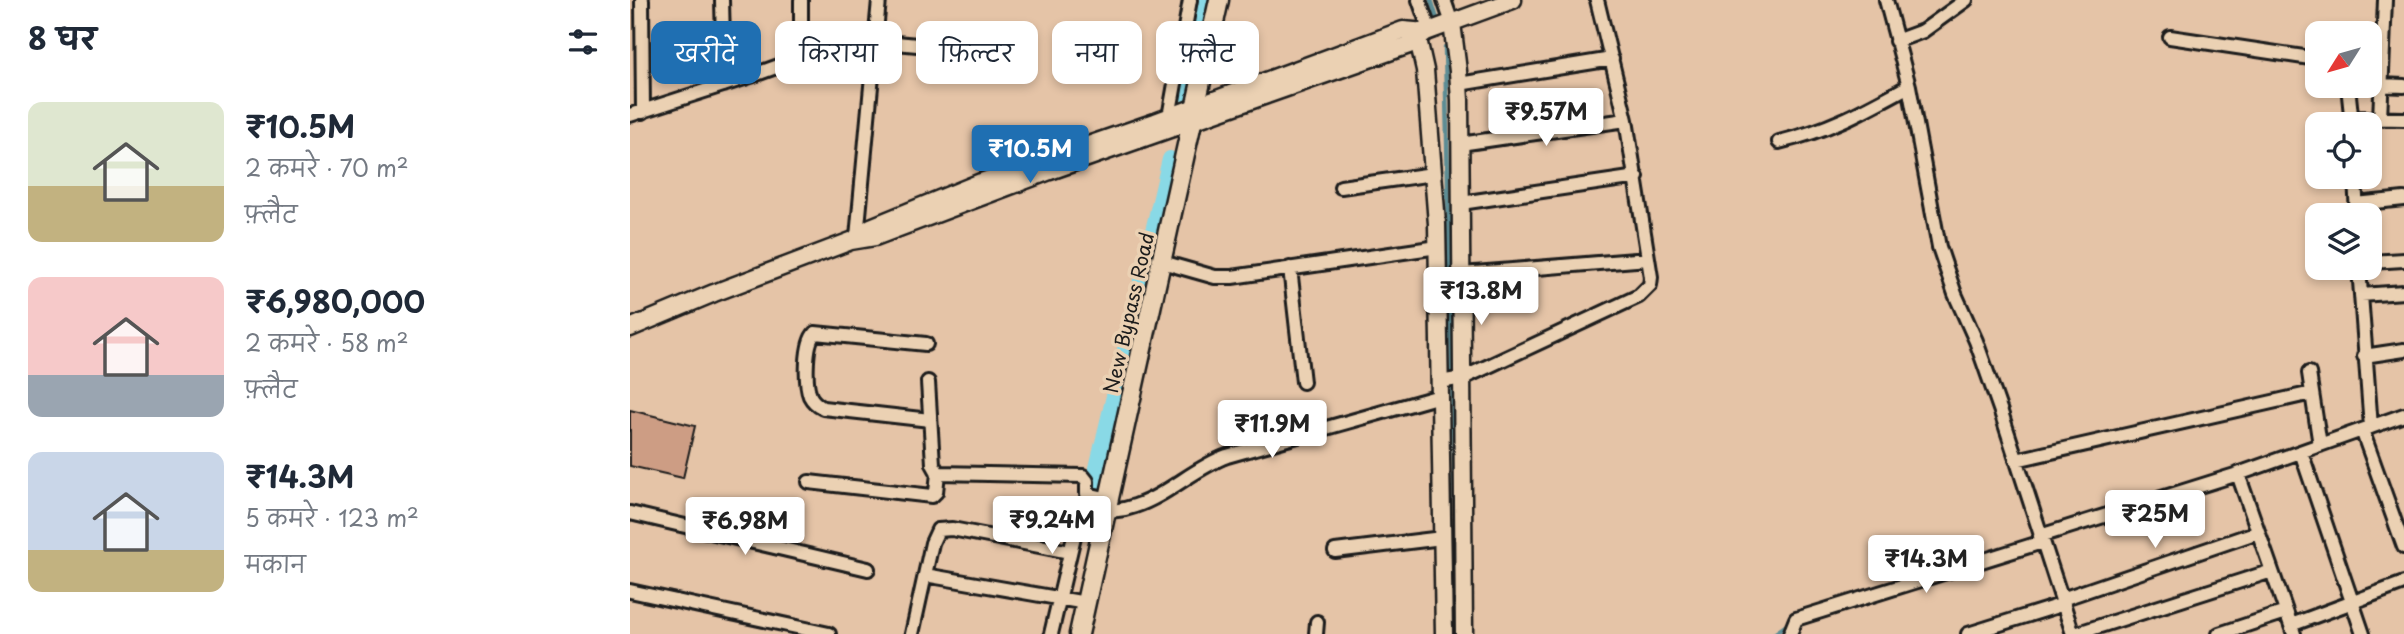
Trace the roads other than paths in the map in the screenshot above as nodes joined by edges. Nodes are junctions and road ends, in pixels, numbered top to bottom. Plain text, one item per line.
1 (642, 0) edge
2 (722, 0) edge
3 (801, 0) edge
4 (879, 0) edge
5 (1189, 0) edge
6 (1219, 0) edge
7 (1419, 0) edge
8 (1444, 0) edge
9 (1513, 0) edge
10 (1597, 0) edge
11 (1885, 0) edge
12 (1966, 0) edge
13 (2385, 0) edge
14 (801, 21) edge
15 (877, 21) edge
16 (1452, 23) junction
17 (1425, 34) junction
18 (2170, 37) dead end
19 (1896, 41) junction
20 (2305, 57) edge
21 (1612, 59) junction
22 (2382, 64) edge
23 (775, 67) edge
24 (870, 84) edge
25 (1459, 84) junction
26 (724, 85) junction
27 (2382, 85) edge
28 (1909, 86) junction
29 (2404, 86) edge
30 (643, 112) junction
31 (1194, 114) junction
32 (630, 115) edge
33 (1169, 117) junction
34 (2382, 118) edge
35 (2404, 119) edge
36 (1626, 120) junction
37 (1779, 142) dead end
38 (1460, 144) junction
39 (1433, 174) junction
40 (1637, 177) junction
41 (1341, 187) dead end
42 (2404, 199) edge
43 (1461, 204) junction
44 (2382, 204) edge
45 (854, 239) junction
46 (1438, 247) junction
47 (1648, 259) junction
48 (2404, 260) edge
49 (2382, 261) edge
50 (1162, 262) junction
51 (1290, 268) junction
52 (1462, 274) junction
53 (2360, 280) edge
54 (2404, 292) edge
55 (2361, 295) junction
56 (630, 328) edge
57 (926, 344) dead end
58 (2404, 350) edge
59 (2364, 356) junction
60 (2309, 373) dead end
61 (928, 382) dead end
62 (1303, 382) dead end
63 (1450, 383) junction
64 (2312, 393) junction
65 (2404, 415) edge
66 (930, 420) junction
67 (2367, 429) junction
68 (2319, 445) junction
69 (2301, 452) junction
70 (2016, 460) junction
71 (938, 473) junction
72 (2238, 474) junction
73 (810, 482) dead end
74 (1096, 504) junction
75 (630, 513) edge
76 (2258, 532) junction
77 (1442, 538) junction
78 (2041, 539) junction
79 (2404, 547) edge
80 (1335, 551) dead end
81 (1070, 552) junction
82 (868, 569) dead end
83 (2272, 571) junction
84 (925, 575) junction
85 (2404, 583) edge
86 (630, 591) edge
87 (1071, 600) junction
88 (2063, 601) junction
89 (2352, 603) junction
90 (2286, 612) junction
91 (2293, 630) edge
92 (829, 634) edge
93 (912, 634) edge
94 (1051, 634) edge
95 (1079, 634) edge
96 (1444, 634) edge
97 (1464, 634) edge
98 (1790, 634) edge
99 (1968, 634) edge
100 (2074, 634) edge
101 (2219, 634) edge
102 (2363, 634) edge

1 - 30 street
2 - 26 street
3 - 14 street
4 - 15 street
5 - 33 street
6 - 31 main road, New Bypass Road
7 - 17 street
8 - 16 street
9 - 16 street
10 - 21 street
11 - 19 street
12 - 19 street
13 - 22 street
16 - 17 street
16 - 25 street
17 - 31 street
17 - 39 street
18 - 20 street
19 - 28 street
21 - 25 street
21 - 36 street
23 - 26 street
24 - 45 street
25 - 38 street
26 - 30 street
27 - 29 street
28 - 37 street
28 - 70 street
30 - 32 street
31 - 33 street
31 - 45 street
31 - 50 main road, New Bypass Road
33 - 45 street
34 - 35 street
36 - 38 street
36 - 40 street
38 - 43 street
39 - 41 street
39 - 46 street
40 - 43 street
40 - 47 street
42 - 44 street
43 - 52 street
45 - 56 street
46 - 51 street
46 - 63 street
47 - 52 street
47 - 63 street
48 - 49 street
50 - 51 street
50 - 74 main road, New Bypass Road
51 - 62 street
52 - 63 street
53 - 55 street
54 - 55 street
55 - 59 street
57 - 66 street
58 - 59 street
59 - 67 street
60 - 64 street
61 - 66 street
63 - 74 street
63 - 77 street
63 - 97 street
64 - 68 street
64 - 70 street
65 - 67 street
66 - 71 street
67 - 68 street
67 - 79 street
68 - 69 street
69 - 72 street
69 - 89 street
70 - 78 street
71 - 73 street
71 - 74 street
72 - 76 street
72 - 78 street
74 - 81 street
74 - 87 main road, New Bypass Road
75 - 82 street
76 - 83 street
76 - 88 street
77 - 80 street
77 - 96 street
78 - 88 street
78 - 98 street
81 - 84 street
81 - 87 street
83 - 90 street
83 - 100 street
84 - 87 street
84 - 93 street
85 - 89 street
86 - 92 street
87 - 94 street
87 - 95 main road, New Bypass Road
88 - 99 street
88 - 100 street
89 - 91 street
89 - 102 street
90 - 91 street
90 - 101 street

